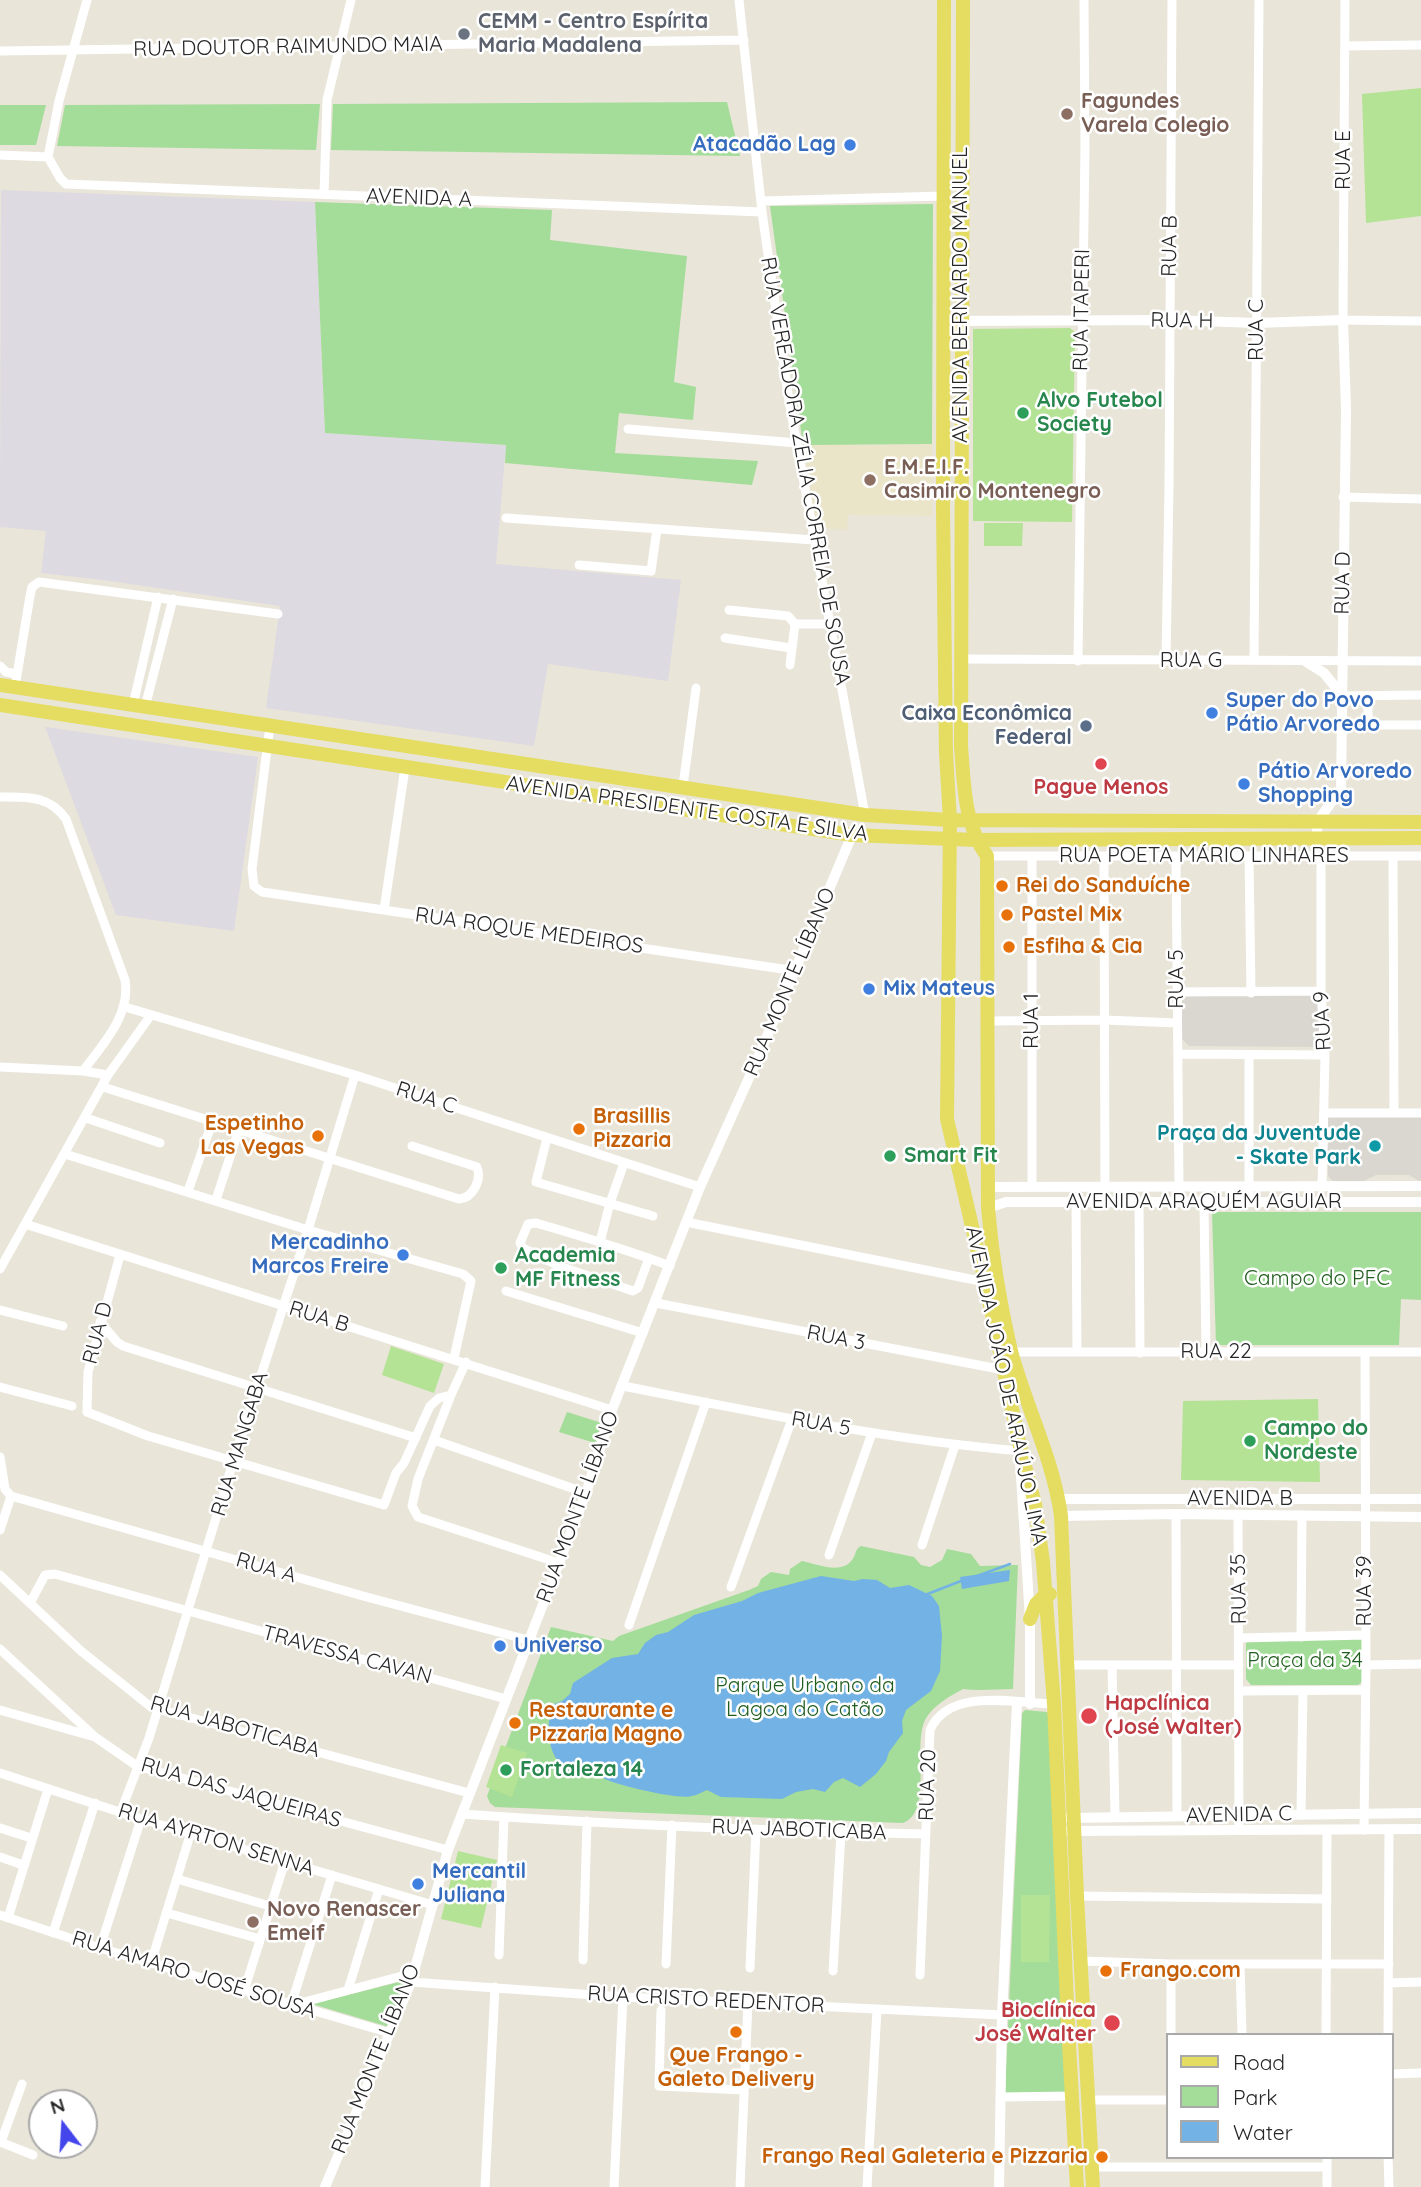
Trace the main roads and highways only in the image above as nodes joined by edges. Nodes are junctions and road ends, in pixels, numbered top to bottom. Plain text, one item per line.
1 (944, 0) edge
2 (963, 0) edge
3 (0, 685) edge
4 (0, 705) edge
5 (516, 762) junction
6 (513, 784) junction
7 (741, 795) junction
8 (787, 802) junction
9 (723, 816) junction
10 (950, 820) junction
11 (970, 820) junction
12 (1421, 822) edge
13 (773, 823) junction
14 (1421, 838) edge
15 (950, 839) junction
16 (975, 840) junction
17 (1010, 1362) junction
18 (1043, 1562) junction
19 (1064, 1562) junction
20 (1045, 1595) junction
21 (1065, 1598) junction
22 (1030, 1619) road end
23 (1077, 2187) edge
24 (1093, 2187) edge

1 - 10 main road, AVENIDA BERNARDO MANUEL
2 - 11 main road, AVENIDA BERNARDO MANUEL
3 - 5 main road, AVENIDA PRESIDENTE COSTA E SILVA
4 - 6 main road, AVENIDA PRESIDENTE COSTA E SILVA
5 - 6 main road
5 - 7 main road, AVENIDA PRESIDENTE COSTA E SILVA
6 - 9 main road, AVENIDA PRESIDENTE COSTA E SILVA
7 - 8 main road, AVENIDA PRESIDENTE COSTA E SILVA
7 - 9 main road
8 - 10 main road, AVENIDA PRESIDENTE COSTA E SILVA
8 - 13 main road
9 - 13 main road, AVENIDA PRESIDENTE COSTA E SILVA
10 - 11 main road, AVENIDA PRESIDENTE COSTA E SILVA
10 - 15 main road, AVENIDA BERNARDO MANUEL
11 - 12 main road, AVENIDA PRESIDENTE COSTA E SILVA
11 - 16 main road, AVENIDA BERNARDO MANUEL
13 - 15 main road, AVENIDA PRESIDENTE COSTA E SILVA
14 - 16 main road, AVENIDA PRESIDENTE COSTA E SILVA
15 - 16 main road, AVENIDA PRESIDENTE COSTA E SILVA
15 - 17 main road, AVENIDA JOÃO DE ARAÚJO LIMA
16 - 17 main road, AVENIDA JOÃO DE ARAÚJO LIMA
17 - 18 main road, AVENIDA JOÃO DE ARAÚJO LIMA
17 - 19 main road, AVENIDA JOÃO DE ARAÚJO LIMA
18 - 19 main road
18 - 20 main road, AVENIDA JOÃO DE ARAÚJO LIMA
19 - 21 main road, AVENIDA JOÃO DE ARAÚJO LIMA
20 - 21 main road
20 - 22 main road
20 - 23 main road, AVENIDA JOÃO DE ARAÚJO LIMA
21 - 24 main road, AVENIDA JOÃO DE ARAÚJO LIMA

